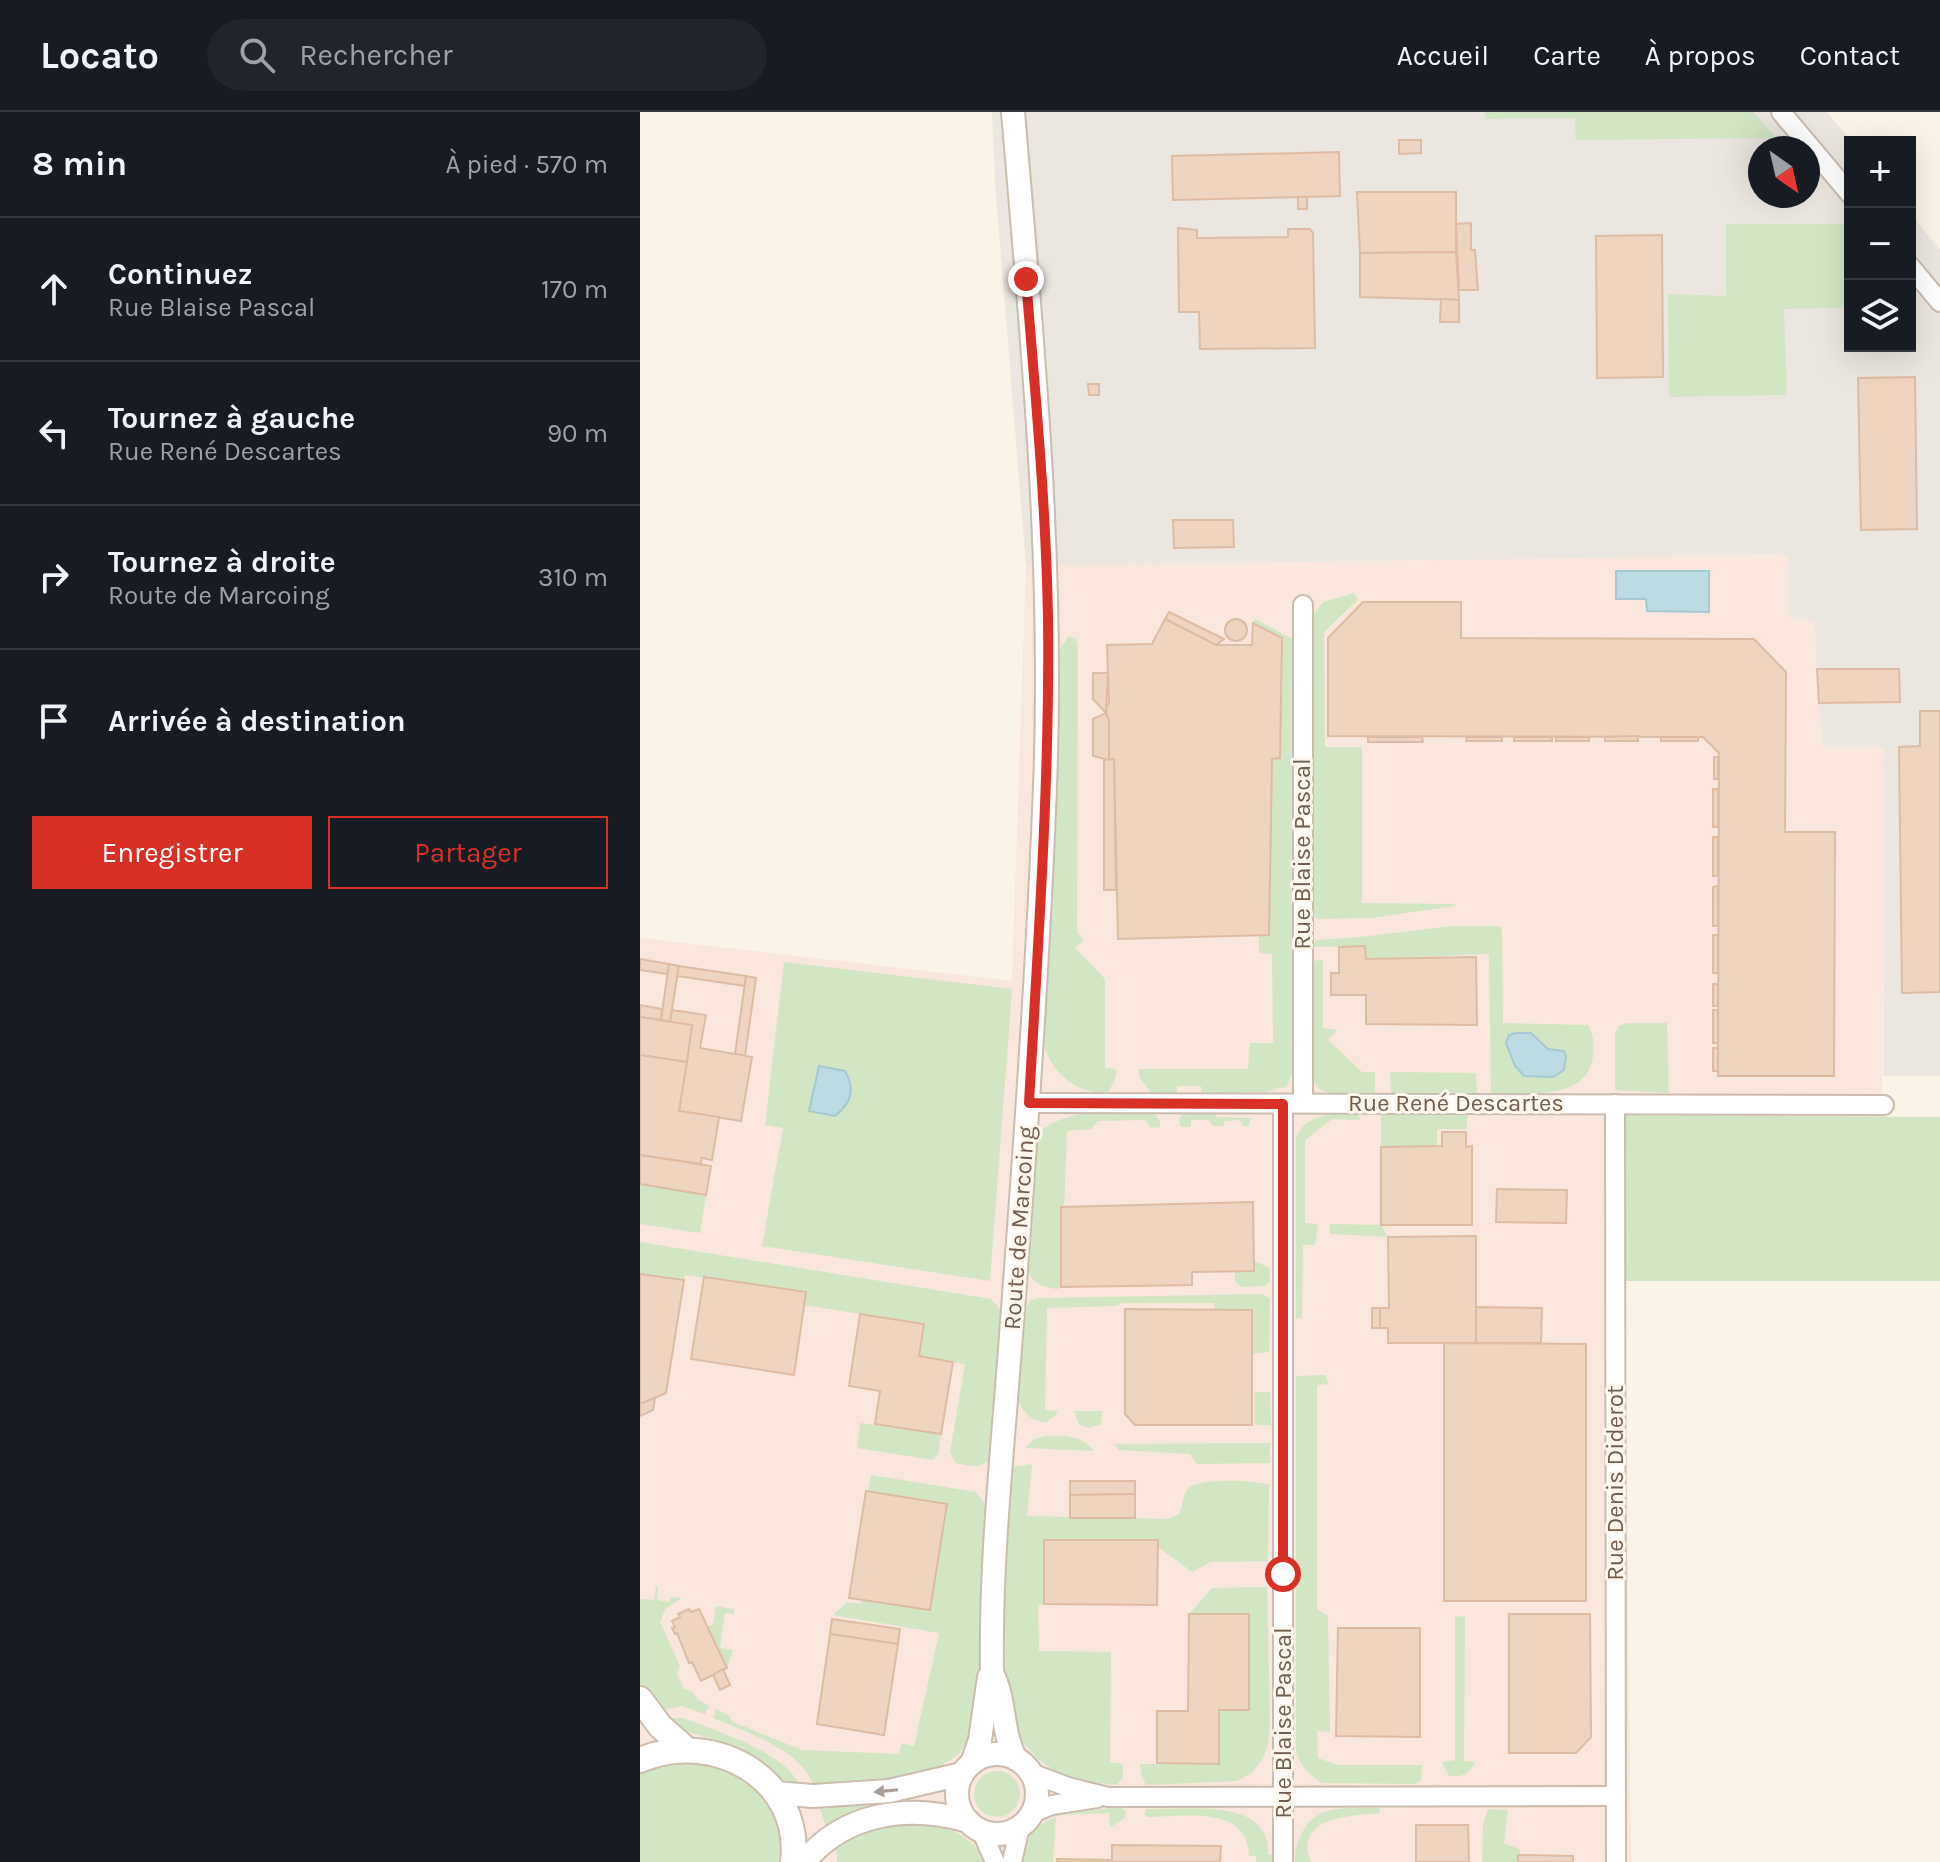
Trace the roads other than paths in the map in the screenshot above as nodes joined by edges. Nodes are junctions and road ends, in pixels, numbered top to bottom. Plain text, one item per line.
1 (1013, 112) edge
2 (1781, 112) edge
3 (1844, 187) edge
4 (1916, 273) edge
5 (1940, 302) edge
6 (1303, 605) dead end
7 (1029, 1103) junction
8 (1303, 1103) junction
9 (1283, 1104) junction
10 (1615, 1104) junction
11 (1884, 1105) dead end
12 (992, 1673) junction
13 (640, 1699) edge
14 (686, 1749) junction
15 (640, 1760) edge
16 (1023, 1766) junction
17 (967, 1768) junction
18 (775, 1793) junction
19 (1616, 1796) junction
20 (1100, 1797) junction
21 (1283, 1797) junction
22 (1026, 1820) junction
23 (974, 1826) junction
24 (793, 1862) edge
25 (804, 1862) edge
26 (995, 1862) edge
27 (1012, 1862) edge
28 (1283, 1862) edge
29 (1616, 1862) edge

1 - 7 street, Route de Marcoing
2 - 3 street
4 - 5 street
6 - 8 street, Rue Blaise Pascal
7 - 9 street, Rue René Descartes
7 - 12 street, Route de Marcoing
8 - 9 street, Rue René Descartes
8 - 10 street, Rue René Descartes
9 - 21 street, Rue Blaise Pascal
10 - 11 street, Rue René Descartes
10 - 19 street, Rue Denis Diderot
12 - 16 street, Route de Marcoing
12 - 17 street, Route de Marcoing
13 - 14 main road
14 - 15 main road
14 - 18 main road
16 - 17 street
16 - 20 street
16 - 22 street
17 -> 18 street
17 - 23 street
18 - 24 main road
19 - 21 street
19 - 29 street, Rue Denis Diderot
20 - 21 street
20 - 22 street
21 - 28 street, Rue Blaise Pascal
22 - 23 street
22 - 27 street
23 - 25 street
23 - 26 street

